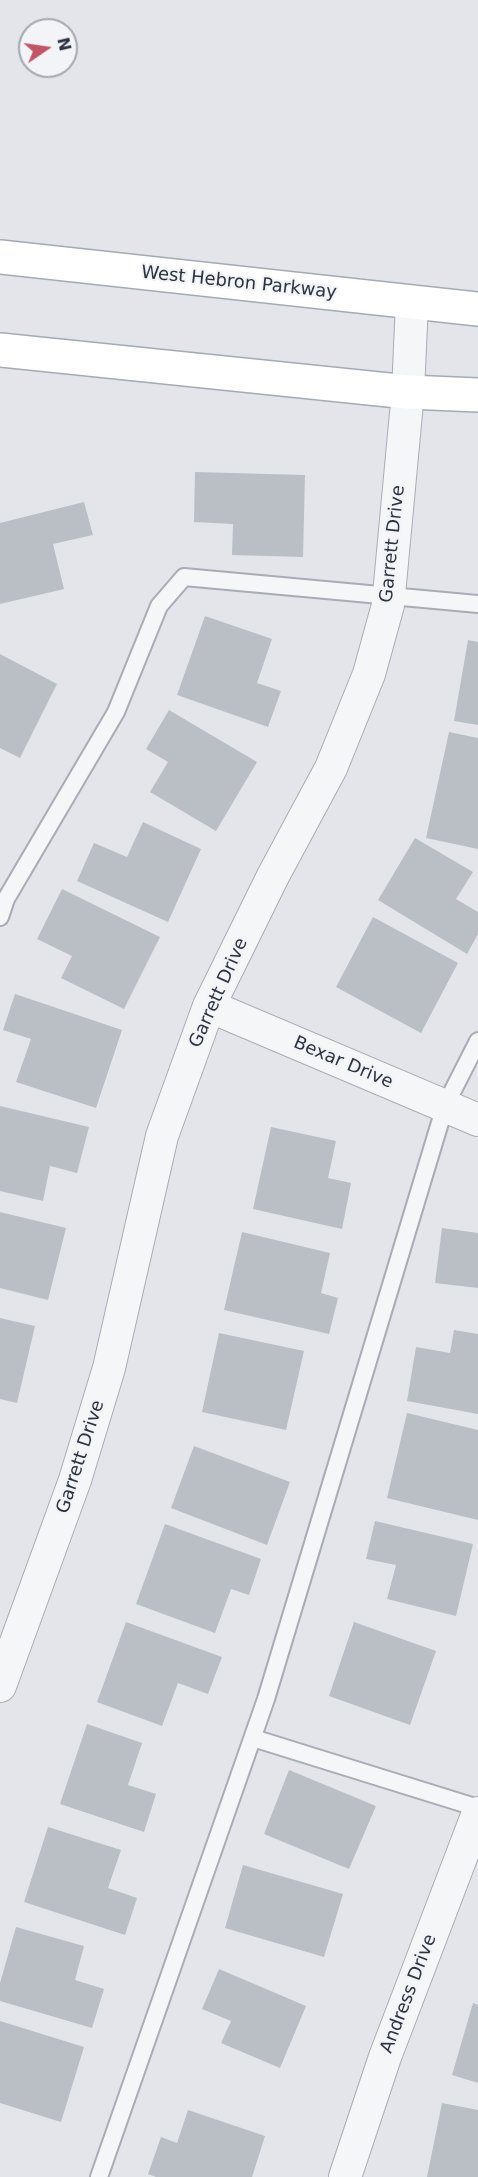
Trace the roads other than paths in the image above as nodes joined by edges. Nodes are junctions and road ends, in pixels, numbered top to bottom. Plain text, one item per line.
1 (0, 257) edge
2 (412, 302) junction
3 (478, 309) edge
4 (0, 350) edge
5 (408, 392) junction
6 (478, 395) edge
7 (388, 595) junction
8 (478, 604) edge
9 (0, 917) edge
10 (209, 1006) junction
11 (478, 1041) edge
12 (445, 1106) junction
13 (478, 1120) edge
14 (0, 1686) edge
15 (253, 1738) junction
16 (478, 1808) edge
17 (478, 1813) edge
18 (99, 2177) edge
19 (345, 2177) edge

1 - 2 main road, West Hebron Parkway
2 - 3 main road, West Hebron Parkway
2 - 5 street, Garrett Drive
4 - 5 main road
5 - 6 main road
5 - 7 street, Garrett Drive
7 - 8 lane
7 - 9 lane
7 - 10 street, Garrett Drive
10 - 12 street, Bexar Drive
10 - 14 street, Garrett Drive
11 - 12 lane
12 - 13 street, Bexar Drive
12 - 15 lane
15 - 16 lane
15 - 18 lane
17 - 19 street, Andress Drive

